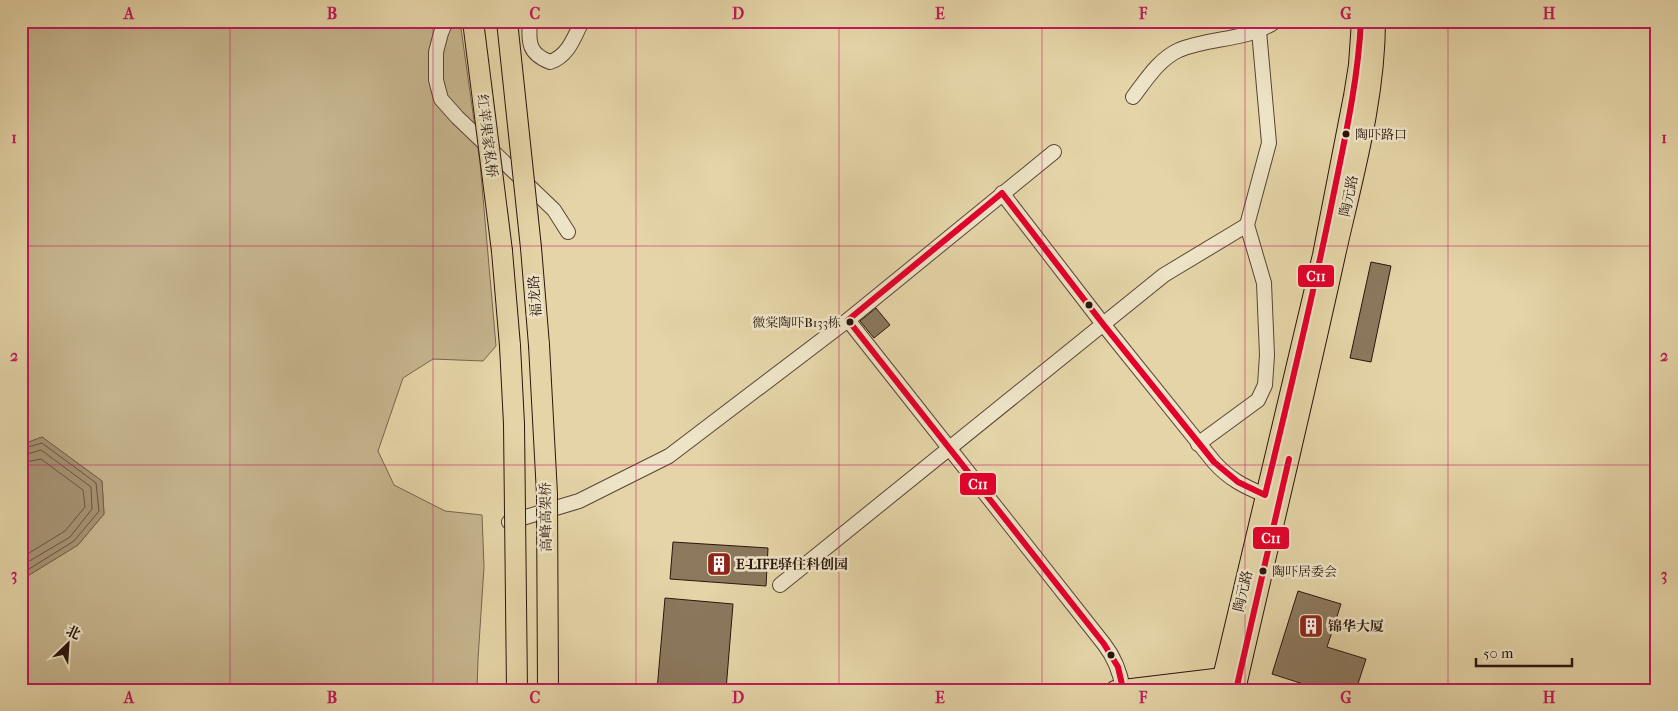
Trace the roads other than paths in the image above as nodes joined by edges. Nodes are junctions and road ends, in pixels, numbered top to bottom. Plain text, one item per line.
1 (446, 21) edge
2 (473, 21) edge
3 (507, 21) edge
4 (530, 21) edge
5 (582, 21) edge
6 (1276, 21) edge
7 (1361, 21) edge
8 (1376, 21) edge
9 (1383, 21) edge
10 (1255, 26) edge
11 (1376, 46) junction
12 (1133, 97) dead end
13 (1054, 152) dead end
14 (1002, 193) junction
15 (1247, 225) junction
16 (568, 232) dead end
17 (502, 251) joint
18 (848, 320) junction
19 (1103, 324) junction
20 (539, 345) joint
21 (1198, 444) junction
22 (949, 450) junction
23 (1266, 495) junction
24 (506, 523) dead end
25 (780, 585) dead end
26 (1223, 685) edge
27 (1119, 689) edge
28 (517, 690) edge
29 (548, 690) edge
30 (1236, 690) edge

1 - 16 street
2 - 17 highway, 红苹果家私桥, bridge
3 - 20 highway, 福龙路, bridge
4 - 5 street
6 - 10 street
7 - 23 main road, 陶元路
8 - 11 main road, 陶元路
9 - 11 main road
10 - 12 street
10 - 15 street
11 - 30 main road, 陶元路
13 - 14 street
14 - 18 street
14 - 19 street
15 - 19 street
15 - 21 street
17 - 28 highway, 福龙路, bridge
18 - 22 street
18 - 24 street
19 - 21 street
19 - 22 street
20 - 29 highway, 高峰高架桥, bridge
21 - 23 street
22 - 25 street
22 - 27 street
23 - 26 main road, 陶元路
26 - 27 main road

